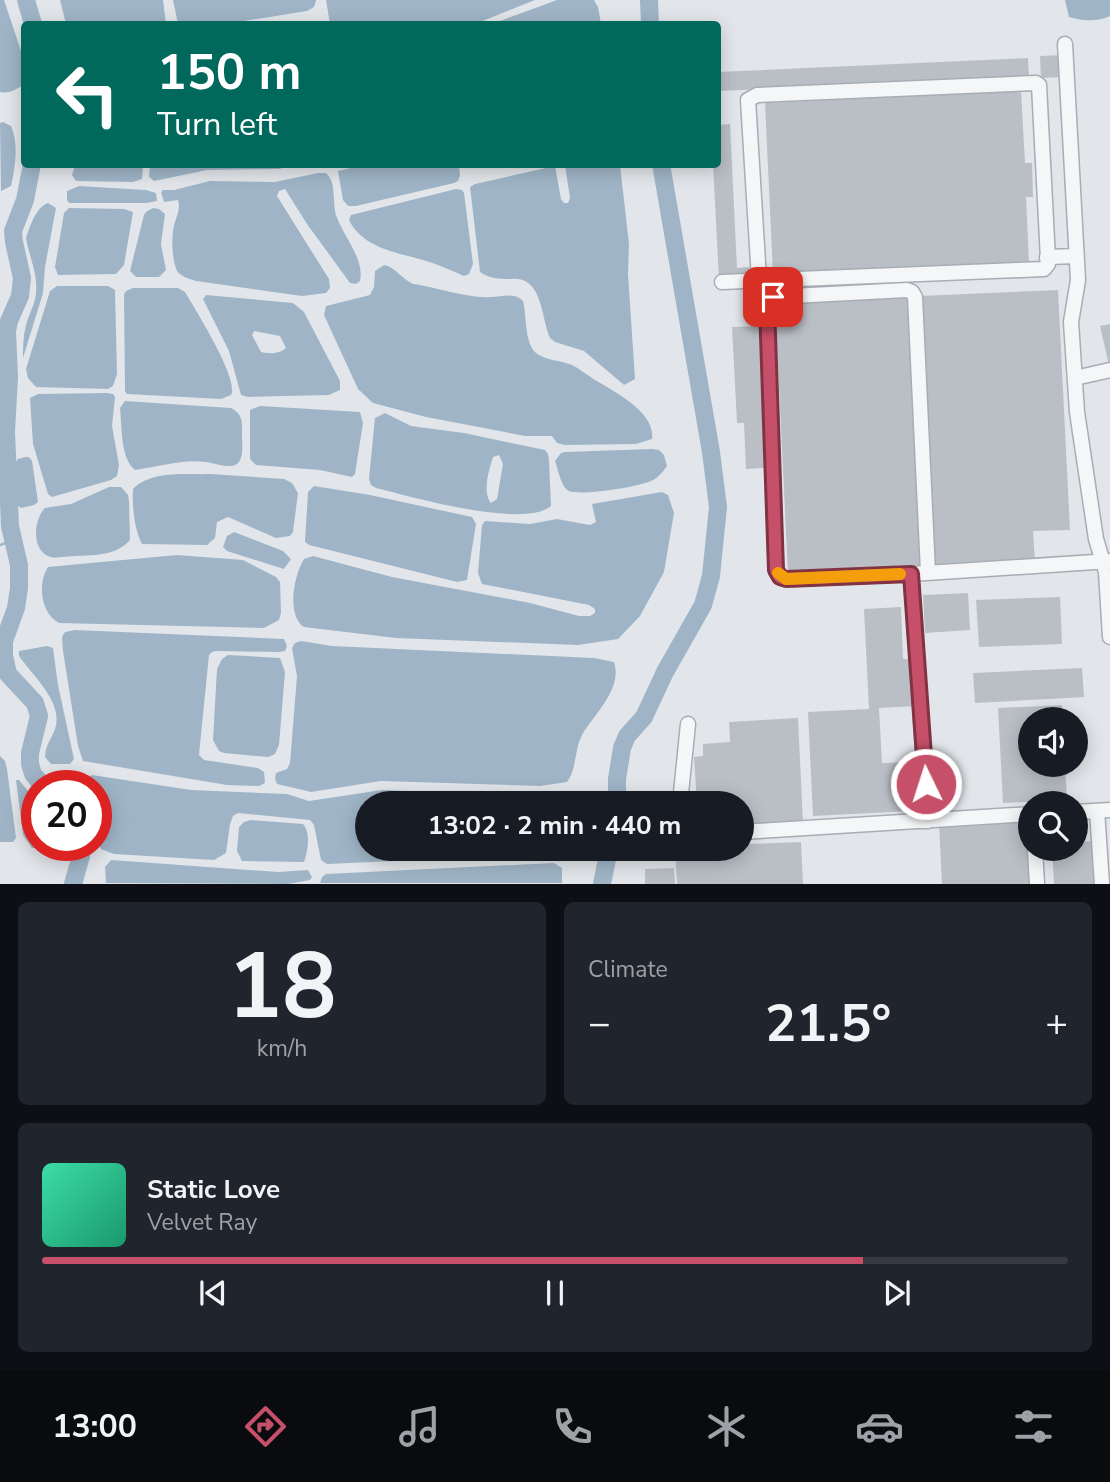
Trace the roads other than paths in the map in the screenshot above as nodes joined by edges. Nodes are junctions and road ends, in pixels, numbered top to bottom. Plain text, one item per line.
1 (1065, 44) dead end
2 (1077, 256) junction
3 (1048, 259) junction
4 (759, 279) junction
5 (722, 282) dead end
6 (1110, 370) edge
7 (1075, 378) junction
8 (1107, 561) edge
9 (928, 572) junction
10 (911, 574) junction
11 (1108, 590) edge
12 (1110, 637) edge
13 (688, 724) dead end
14 (681, 791) edge
15 (1103, 810) edge
16 (1018, 815) edge
17 (928, 821) junction
18 (754, 831) edge
19 (1036, 861) edge
20 (1037, 884) edge
21 (1102, 884) edge

1 - 2 street
2 - 3 street
2 - 7 street
3 - 4 street
3 - 4 street
4 - 5 street
6 - 7 street
7 - 8 street
8 - 9 street
8 - 11 street
9 - 10 street
9 - 10 street
10 - 17 street
11 - 12 street
13 - 14 street
15 - 21 street
16 - 17 street
17 - 18 street
19 - 20 street

